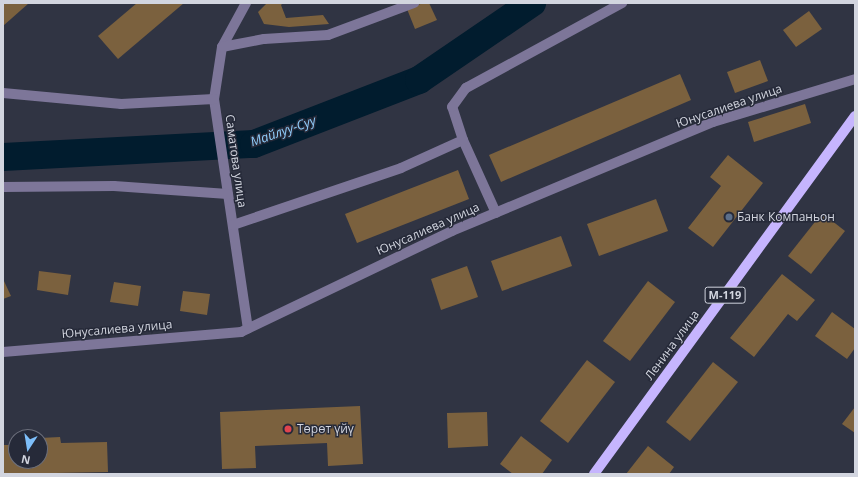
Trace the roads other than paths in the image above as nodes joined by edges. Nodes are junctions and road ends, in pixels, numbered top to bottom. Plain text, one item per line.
1 (246, 3) edge
2 (414, 3) edge
3 (622, 3) edge
4 (222, 47) junction
5 (855, 78) edge
6 (3, 93) edge
7 (214, 99) junction
8 (855, 116) edge
9 (463, 140) junction
10 (3, 188) edge
11 (228, 194) junction
12 (496, 213) junction
13 (233, 225) junction
14 (248, 328) junction
15 (3, 352) edge
16 (594, 474) edge

1 - 4 street, Саматова улица
2 - 4 street
3 - 9 street
4 - 7 street, Саматова улица
5 - 12 street, Юнусалиева улица
6 - 7 street
7 - 11 street, Саматова улица
8 - 16 main road, Ленина улица / М-119
9 - 12 street
9 - 13 street
10 - 11 street
11 - 13 street, Саматова улица
12 - 14 street, Юнусалиева улица
13 - 14 street, Саматова улица
14 - 15 street, Юнусалиева улица

